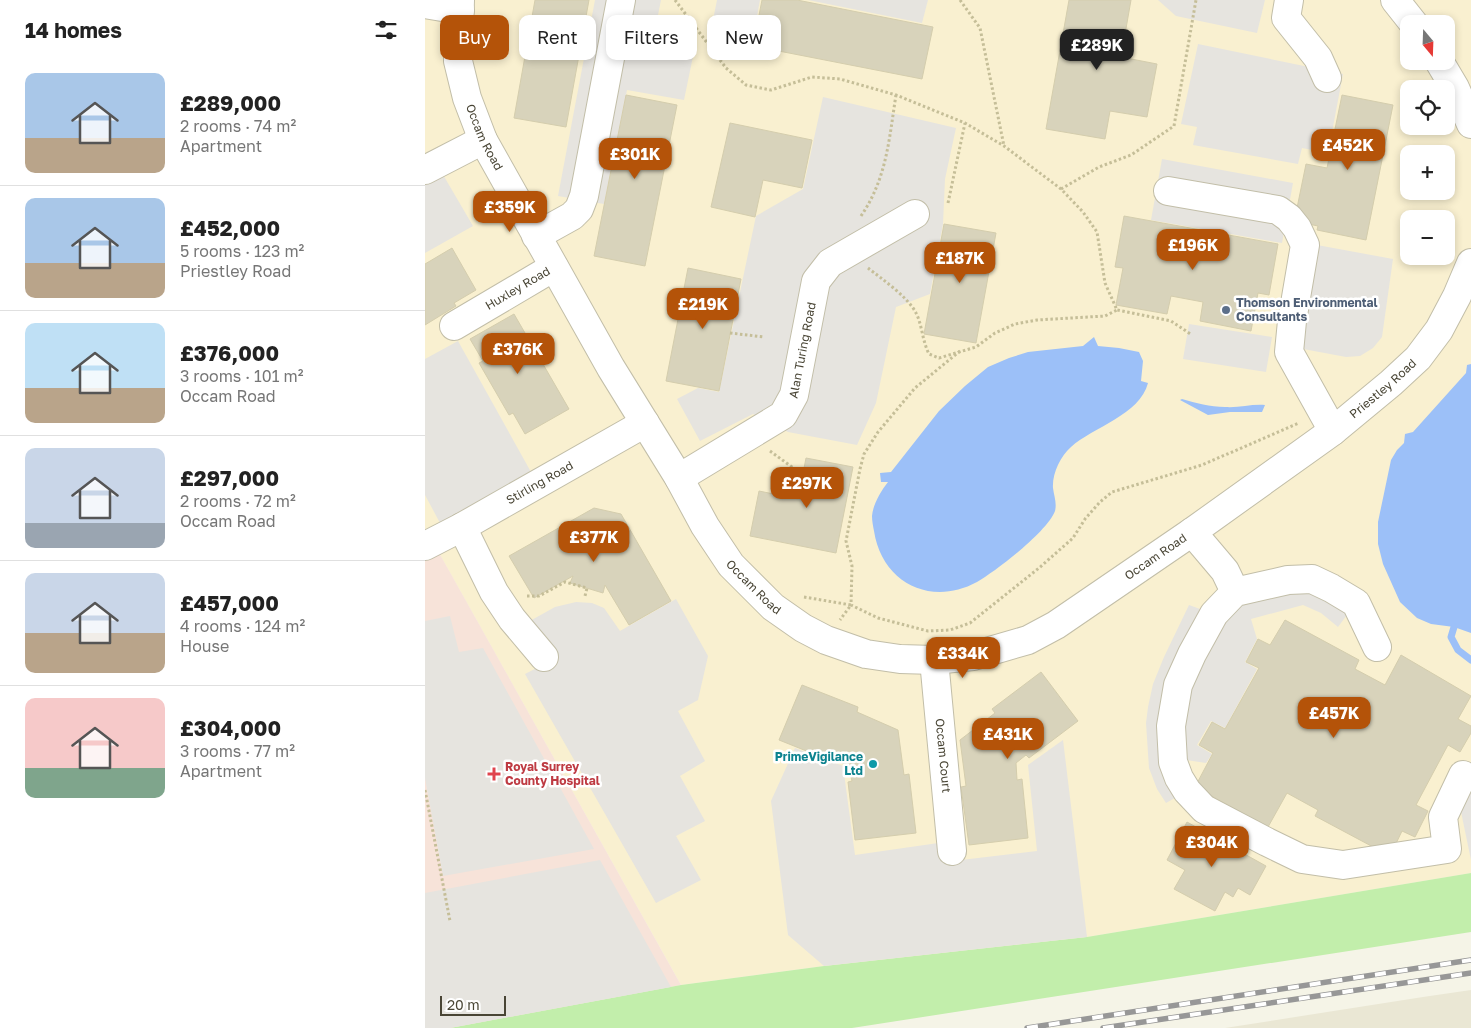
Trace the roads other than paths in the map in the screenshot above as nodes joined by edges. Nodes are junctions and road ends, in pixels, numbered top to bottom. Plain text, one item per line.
1 (621, 0) edge
2 (1289, 0) edge
3 (1395, 0) edge
4 (425, 4) edge
5 (460, 5) edge
6 (1407, 15) edge
7 (1444, 70) edge
8 (1327, 78) dead end
9 (1471, 124) edge
10 (483, 140) junction
11 (425, 170) edge
12 (1168, 191) dead end
13 (915, 214) dead end
14 (536, 236) junction
15 (1471, 263) edge
16 (554, 267) junction
17 (454, 326) dead end
18 (1327, 422) junction
19 (645, 423) junction
20 (679, 478) junction
21 (462, 527) junction
22 (1191, 532) junction
23 (429, 544) edge
24 (1235, 592) junction
25 (1377, 647) dead end
26 (544, 657) dead end
27 (934, 660) junction
28 (1463, 775) dead end
29 (953, 851) dead end

1 - 14 street
2 - 8 street
3 - 6 street
4 - 5 street
5 - 10 street, Occam Road
7 - 9 street
10 - 11 street
10 - 14 street, Occam Road
12 - 18 street
13 - 20 street, Alan Turing Road
14 - 16 street, Occam Road
15 - 18 street, Priestley Road
16 - 17 street, Huxley Road
16 - 19 street, Occam Road
18 - 22 street, Occam Road
19 - 20 street, Occam Road
19 - 21 street, Stirling Road
20 - 27 street, Occam Road
21 - 23 street, Stirling Road
21 - 26 street
22 - 24 street
22 - 27 street, Occam Road
24 - 25 street
24 - 28 street
27 - 29 street, Occam Court

